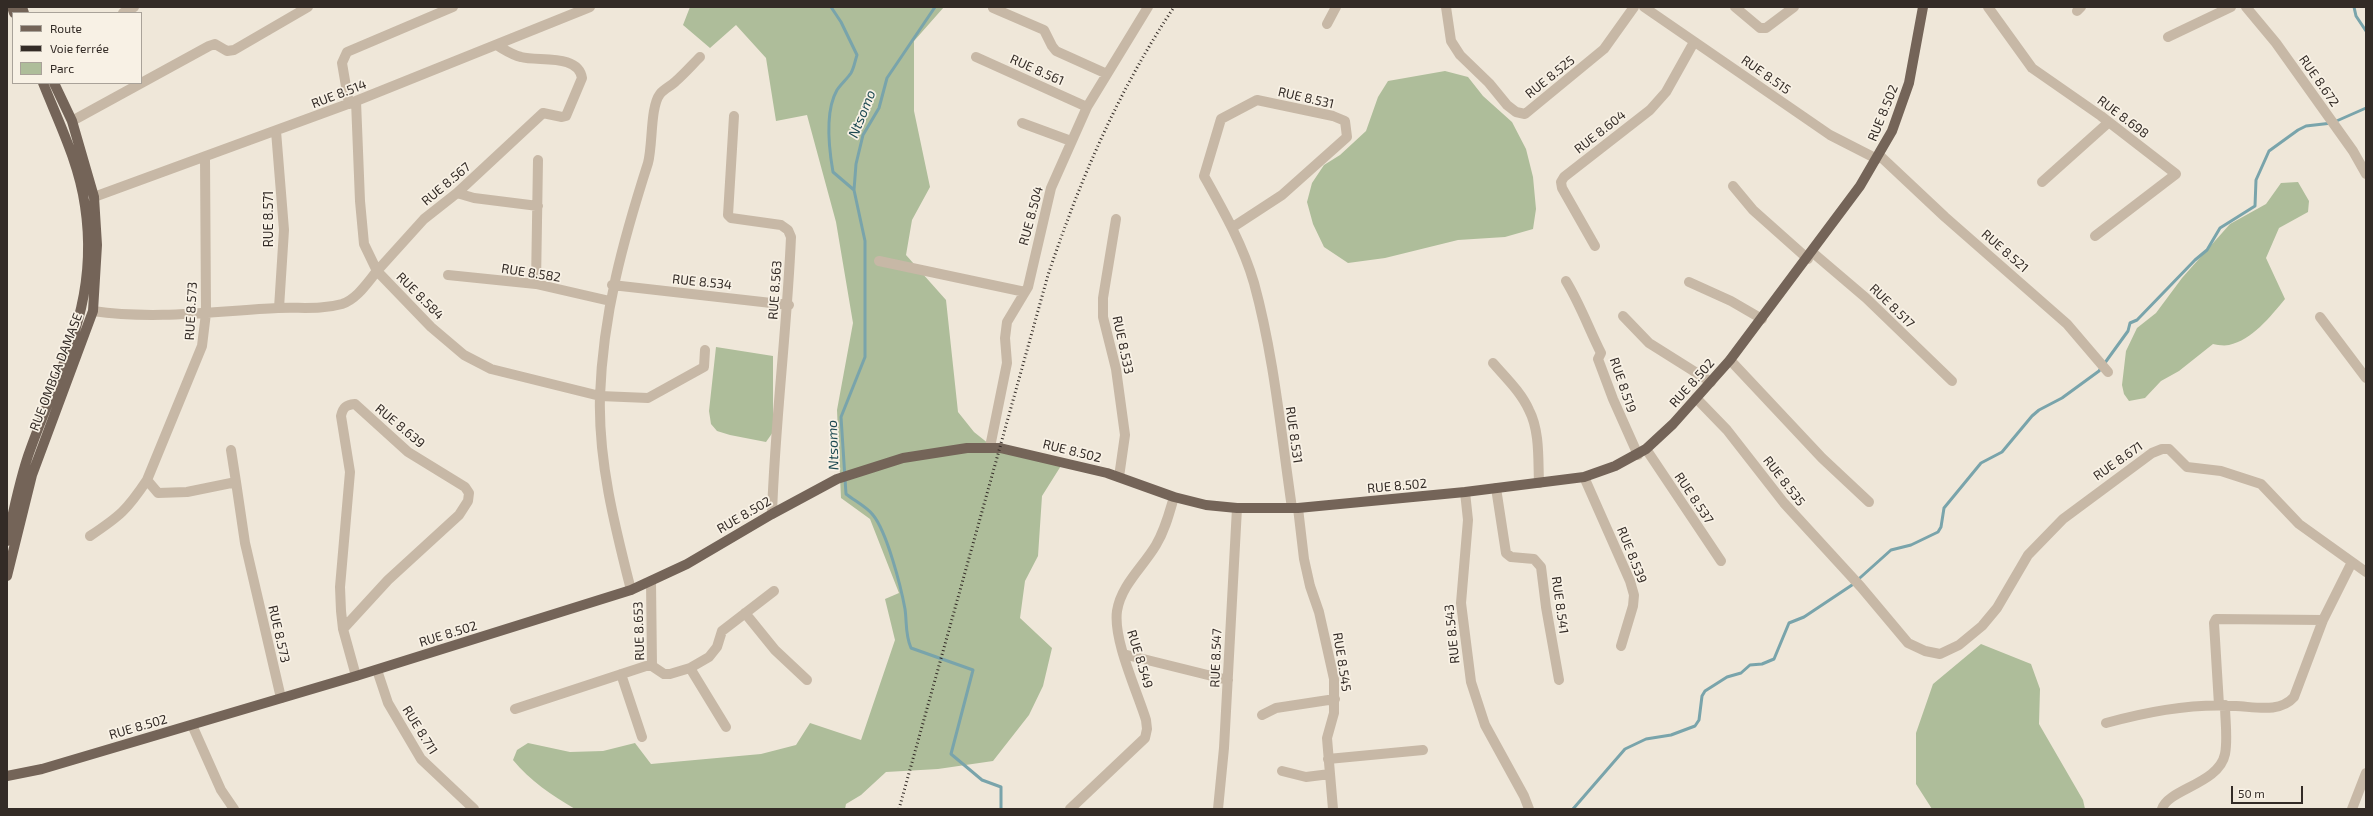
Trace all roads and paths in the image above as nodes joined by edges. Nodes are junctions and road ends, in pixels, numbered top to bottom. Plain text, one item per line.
1 (308, 7) edge
2 (453, 7) edge
3 (590, 7) edge
4 (1148, 7) edge
5 (1336, 7) edge
6 (1446, 7) edge
7 (1634, 7) edge
8 (1644, 7) edge
9 (1735, 7) edge
10 (1794, 7) edge
11 (1923, 7) edge
12 (1988, 7) edge
13 (2231, 7) edge
14 (2246, 7) edge
15 (993, 8) edge
16 (438, 10) edge
17 (1327, 24) dead end
18 (2168, 37) dead end
19 (1694, 42) junction
20 (498, 46) junction
21 (700, 57) dead end
22 (976, 57) dead end
23 (1107, 74) junction
24 (142, 83) edge
25 (43, 84) edge
26 (54, 84) edge
27 (140, 84) edge
28 (352, 103) junction
29 (1087, 107) junction
30 (734, 116) dead end
31 (72, 121) junction
32 (2109, 122) junction
33 (1022, 123) dead end
34 (276, 130) junction
35 (1071, 141) junction
36 (205, 157) junction
37 (1878, 157) junction
38 (538, 160) dead end
39 (2366, 174) edge
40 (2042, 182) dead end
41 (1733, 186) dead end
42 (457, 193) junction
43 (94, 197) junction
44 (538, 206) junction
45 (1116, 219) dead end
46 (1233, 227) junction
47 (2095, 236) dead end
48 (1595, 246) dead end
49 (1810, 255) junction
50 (879, 261) dead end
51 (377, 271) junction
52 (448, 275) dead end
53 (1566, 281) dead end
54 (1689, 282) dead end
55 (536, 284) junction
56 (612, 285) junction
57 (1025, 292) junction
58 (610, 301) junction
59 (788, 304) junction
60 (280, 308) junction
61 (93, 311) junction
62 (206, 312) junction
63 (1623, 316) dead end
64 (2320, 318) dead end
65 (1762, 319) junction
66 (705, 350) dead end
67 (1730, 360) junction
68 (1493, 363) dead end
69 (2108, 372) dead end
70 (2366, 378) edge
71 (1952, 381) dead end
72 (1711, 382) junction
73 (600, 396) junction
74 (1696, 398) junction
75 (990, 447) junction
76 (231, 450) dead end
77 (1642, 452) junction
78 (1119, 477) junction
79 (1584, 477) junction
80 (147, 480) junction
81 (236, 482) junction
82 (1539, 483) junction
83 (1496, 488) junction
84 (1466, 492) junction
85 (1174, 497) junction
86 (1869, 502) dead end
87 (1237, 508) junction
88 (1295, 508) junction
89 (772, 514) junction
90 (90, 536) dead end
91 (7, 541) edge
92 (1721, 561) dead end
93 (2352, 562) junction
94 (2366, 572) edge
95 (7, 576) edge
96 (651, 582) junction
97 (1861, 587) joint
98 (630, 590) junction
99 (774, 591) dead end
100 (745, 613) junction
101 (2324, 620) junction
102 (343, 629) junction
103 (1621, 646) dead end
104 (1123, 654) junction
105 (652, 666) junction
106 (690, 668) junction
107 (377, 670) junction
108 (621, 674) junction
109 (356, 676) junction
110 (807, 680) dead end
111 (1228, 680) junction
112 (1559, 680) dead end
113 (281, 698) junction
114 (1335, 699) junction
115 (2222, 705) junction
116 (515, 709) dead end
117 (1262, 714) dead end
118 (2106, 723) dead end
119 (192, 725) junction
120 (726, 727) dead end
121 (642, 737) dead end
122 (1423, 750) dead end
123 (1328, 759) junction
124 (1282, 771) dead end
125 (2366, 773) edge
126 (1330, 774) junction
127 (7, 776) edge
128 (234, 809) edge
129 (474, 809) edge
130 (1070, 809) edge
131 (1218, 809) edge
132 (1333, 809) edge
133 (1529, 809) edge
134 (2162, 809) edge
135 (2352, 809) edge

1 - 24 street
2 - 16 street
3 - 20 street, RUE 8.514
4 - 23 street, RUE 8.504
5 - 17 street
6 - 7 street, RUE 8.525
8 - 19 street, RUE 8.515
9 - 10 street
11 - 37 main road, RUE 8.502
12 - 32 street, RUE 8.698
13 - 18 street
14 - 39 street, RUE 8.672
15 - 23 street
16 - 28 street
19 - 37 street, RUE 8.515
19 - 48 street, RUE 8.604
20 - 28 street, RUE 8.514
20 - 42 street, RUE 8.567
21 - 56 street
22 - 29 street, RUE 8.561
23 - 29 street, RUE 8.504
25 - 91 main road, RUE OMBGA DAMASE
26 - 31 main road, RUE OMBGA DAMASE
27 - 31 street
28 - 34 street, RUE 8.514
28 - 51 street
29 - 35 street, RUE 8.504
30 - 59 street, RUE 8.563
31 - 43 main road, RUE OMBGA DAMASE
32 - 40 street
32 - 47 street, RUE 8.698
33 - 35 street
34 - 36 street, RUE 8.514
34 - 60 street, RUE 8.571
35 - 57 street, RUE 8.504
36 - 43 street, RUE 8.514
36 - 62 street, RUE 8.573
37 - 49 main road, RUE 8.502
37 - 69 street, RUE 8.521
38 - 44 street
41 - 49 street
42 - 44 street
42 - 51 street, RUE 8.567
43 - 61 main road, RUE OMBGA DAMASE
44 - 55 street
45 - 78 street, RUE 8.533
46 - 46 street, RUE 8.531
46 - 88 street, RUE 8.531
49 - 65 main road, RUE 8.502
49 - 71 street, RUE 8.517
50 - 57 street
51 - 60 street, RUE 8.584
51 - 73 street, RUE 8.584
52 - 55 street, RUE 8.582
53 - 77 street, RUE 8.519
54 - 65 street
55 - 58 street, RUE 8.582
56 - 58 street
56 - 59 street, RUE 8.534
57 - 75 street, RUE 8.504
58 - 73 street
59 - 89 street, RUE 8.563
60 - 62 street, RUE 8.584
61 - 62 street, RUE 8.584
61 - 95 main road, RUE OMBGA DAMASE
62 - 80 street, RUE 8.573
63 - 72 street
64 - 70 street
65 - 67 main road, RUE 8.502
66 - 73 street, RUE 8.584
67 - 72 main road, RUE 8.502
67 - 86 street
68 - 82 street
72 - 74 main road, RUE 8.502
73 - 98 street
74 - 77 main road, RUE 8.502
74 - 97 street, RUE 8.535
75 - 78 main road, RUE 8.502
75 - 89 main road, RUE 8.502
76 - 81 street, RUE 8.573
77 - 79 main road, RUE 8.502
77 - 92 street, RUE 8.537
78 - 85 main road, RUE 8.502
79 - 82 main road, RUE 8.502
79 - 103 street, RUE 8.539
80 - 81 street
80 - 90 street, RUE 8.573
81 - 113 street, RUE 8.573
82 - 83 main road, RUE 8.502
83 - 84 main road, RUE 8.502
83 - 112 street, RUE 8.541
84 - 88 main road, RUE 8.502
84 - 133 street, RUE 8.543
85 - 87 main road, RUE 8.502
85 - 104 street, RUE 8.549
87 - 88 main road, RUE 8.502
87 - 111 street, RUE 8.547
88 - 114 street, RUE 8.545
89 - 96 main road, RUE 8.502
93 - 94 street, RUE 8.671
93 - 97 street, RUE 8.671
93 - 101 street
96 - 98 main road, RUE 8.502
96 - 105 street, RUE 8.653
98 - 107 main road, RUE 8.502
99 - 100 street, RUE 8.653
100 - 106 street, RUE 8.653
100 - 110 street
101 - 115 street
101 - 115 street
102 - 102 street, RUE 8.639
102 - 109 street, RUE 8.639
104 - 111 street
104 - 130 street, RUE 8.549
105 - 106 street, RUE 8.653
105 - 108 street
106 - 120 street
107 - 109 main road, RUE 8.502
107 - 129 street, RUE 8.711
108 - 116 street
108 - 121 street
109 - 113 main road, RUE 8.502
111 - 131 street, RUE 8.547
113 - 119 main road, RUE 8.502
114 - 117 street
114 - 123 street, RUE 8.545
115 - 118 street
115 - 134 street
119 - 127 main road, RUE 8.502
119 - 128 street
122 - 123 street
123 - 126 street, RUE 8.545
124 - 126 street
125 - 135 street
126 - 132 street, RUE 8.545

